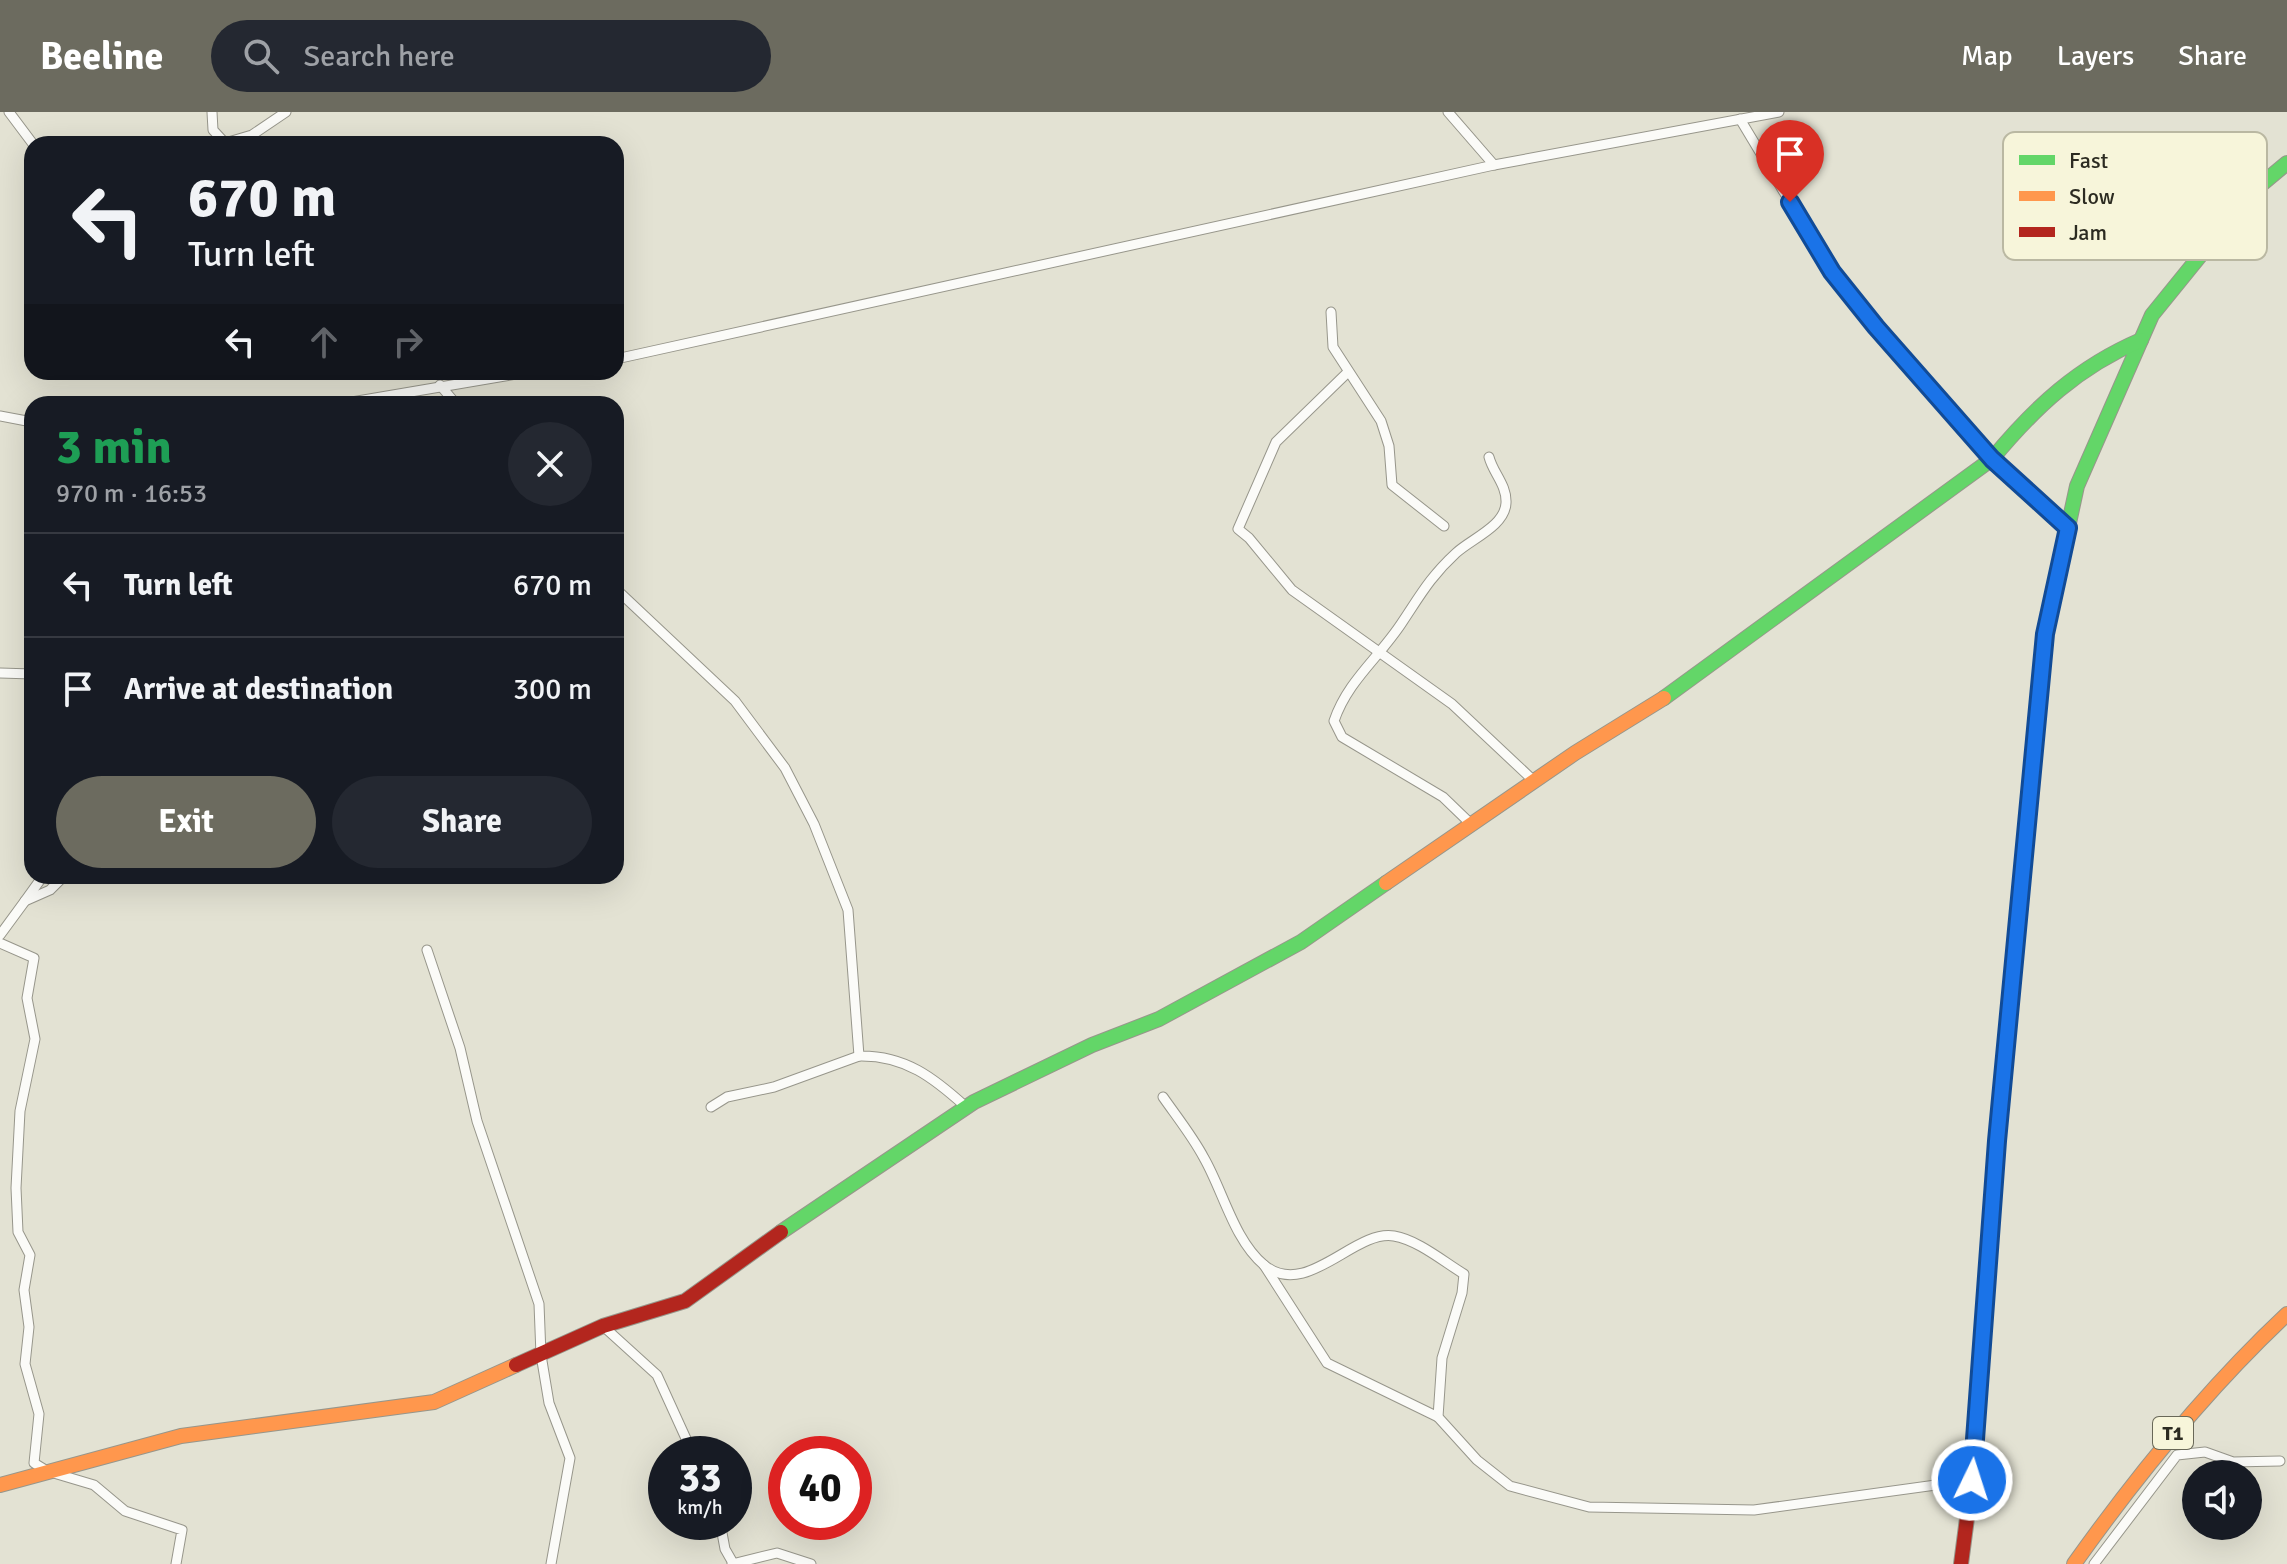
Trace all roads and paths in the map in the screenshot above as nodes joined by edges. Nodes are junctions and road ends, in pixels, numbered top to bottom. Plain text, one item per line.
1 (9, 112) edge
2 (212, 112) edge
3 (286, 112) edge
4 (1448, 112) edge
5 (1779, 112) edge
6 (1740, 119) junction
7 (27, 136) edge
8 (218, 136) edge
9 (249, 136) edge
10 (2287, 163) edge
11 (1494, 165) junction
12 (2267, 182) edge
13 (2197, 260) edge
14 (1331, 312) dead end
15 (2141, 340) junction
16 (624, 357) edge
17 (1348, 372) junction
18 (474, 380) edge
19 (440, 385) junction
20 (382, 396) edge
21 (449, 396) edge
22 (0, 416) edge
23 (24, 420) edge
24 (1489, 457) dead end
25 (1992, 459) junction
26 (1444, 526) dead end
27 (2068, 528) junction
28 (624, 597) edge
29 (1380, 651) junction
30 (0, 673) edge
31 (24, 674) edge
32 (1535, 782) junction
33 (1472, 825) junction
34 (37, 884) edge
35 (56, 884) edge
36 (25, 901) junction
37 (0, 935) edge
38 (0, 943) edge
39 (427, 950) dead end
40 (859, 1056) junction
41 (1163, 1097) dead end
42 (711, 1107) dead end
43 (966, 1107) junction
44 (1264, 1265) junction
45 (2287, 1314) edge
46 (603, 1326) junction
47 (541, 1355) junction
48 (1438, 1417) junction
49 (685, 1436) edge
50 (2280, 1461) dead end
51 (47, 1471) junction
52 (1972, 1480) junction
53 (0, 1485) edge
54 (723, 1540) edge
55 (733, 1563) edge
56 (176, 1564) edge
57 (551, 1564) edge
58 (811, 1564) edge
59 (1961, 1564) edge
60 (2074, 1564) edge
61 (2094, 1564) edge

1 - 7 street
2 - 8 street
3 - 9 street
4 - 11 street
5 - 6 street
6 - 11 street
6 - 25 street
10 - 12 main road
11 - 16 street
13 - 15 main road
14 - 17 street
15 - 25 main road
15 - 27 main road
17 - 26 street
17 - 29 street
18 - 19 street
19 - 20 street
19 - 21 street
22 - 23 street
24 - 29 street
25 - 27 street
25 - 32 main road
27 - 52 main road
28 - 40 street
29 - 32 street
29 - 33 street
30 - 31 street
32 - 33 main road
33 - 43 main road
34 - 36 street
35 - 36 street
36 - 37 street
38 - 51 street
39 - 47 street
40 - 42 street
40 - 43 street
41 - 44 street
43 - 46 main road
44 - 48 street
44 - 48 street
45 - 60 main road, T1
46 - 47 main road
46 - 49 street
47 - 51 main road
47 - 57 street
48 - 52 street
50 - 61 street
51 - 53 main road
51 - 56 street
52 - 59 main road
54 - 55 street
55 - 58 street

